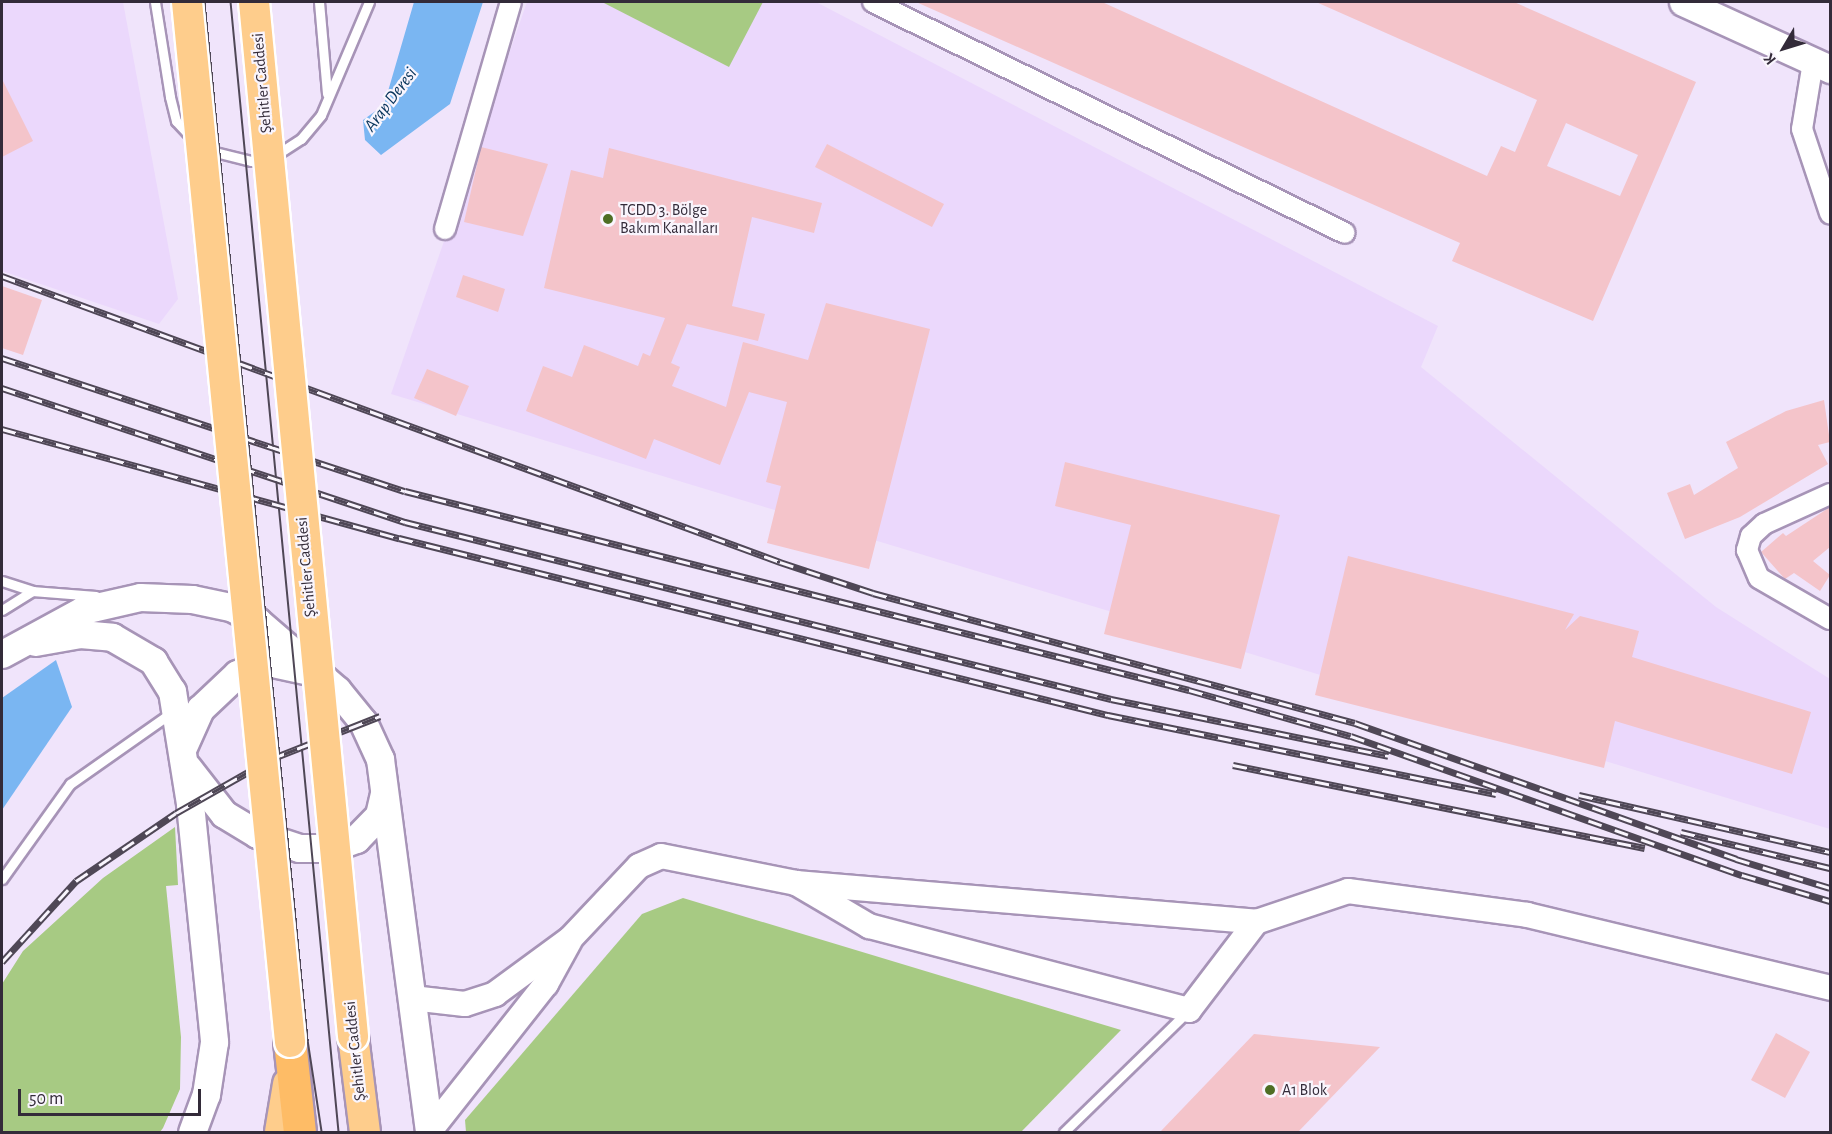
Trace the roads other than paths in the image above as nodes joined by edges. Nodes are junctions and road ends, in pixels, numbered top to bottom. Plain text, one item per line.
1 (155, 2) edge
2 (187, 2) edge
3 (254, 2) edge
4 (319, 2) edge
5 (369, 2) edge
6 (511, 2) edge
7 (873, 2) edge
8 (1683, 2) edge
9 (1822, 65) edge
10 (327, 100) junction
11 (1830, 213) edge
12 (445, 230) dead end
13 (1345, 233) dead end
14 (1830, 494) edge
15 (2, 581) edge
16 (32, 591) junction
17 (140, 597) junction
18 (2, 610) edge
19 (1830, 619) edge
20 (9, 650) edge
21 (325, 679) junction
22 (176, 710) junction
23 (184, 756) junction
24 (384, 785) junction
25 (2, 879) edge
26 (796, 883) junction
27 (1256, 922) junction
28 (570, 939) junction
29 (1830, 988) edge
30 (412, 998) junction
31 (1189, 1010) junction
32 (290, 1042) junction
33 (192, 1132) edge
34 (280, 1132) edge
35 (300, 1132) edge
36 (365, 1132) edge
37 (429, 1132) edge
38 (1064, 1132) edge

1 - 10 lane
2 - 32 main road, bridge
3 - 36 main road, Şehitler Caddesi, bridge
4 - 10 lane
5 - 10 lane
6 - 12 street
7 - 13 street
8 - 9 main road
9 - 11 street
14 - 19 street
15 - 16 lane
16 - 17 lane
16 - 18 lane
17 - 20 main road
17 - 21 main road
20 - 22 main road
21 - 23 main road
21 - 24 main road
22 - 23 main road
22 - 25 lane
23 - 24 main road
23 - 33 main road
24 - 30 main road
26 - 27 street
26 - 28 street
26 - 31 street
27 - 29 street
27 - 31 street
28 - 30 street
28 - 37 street
30 - 37 main road
31 - 38 lane
32 - 34 main road
32 - 35 highway

